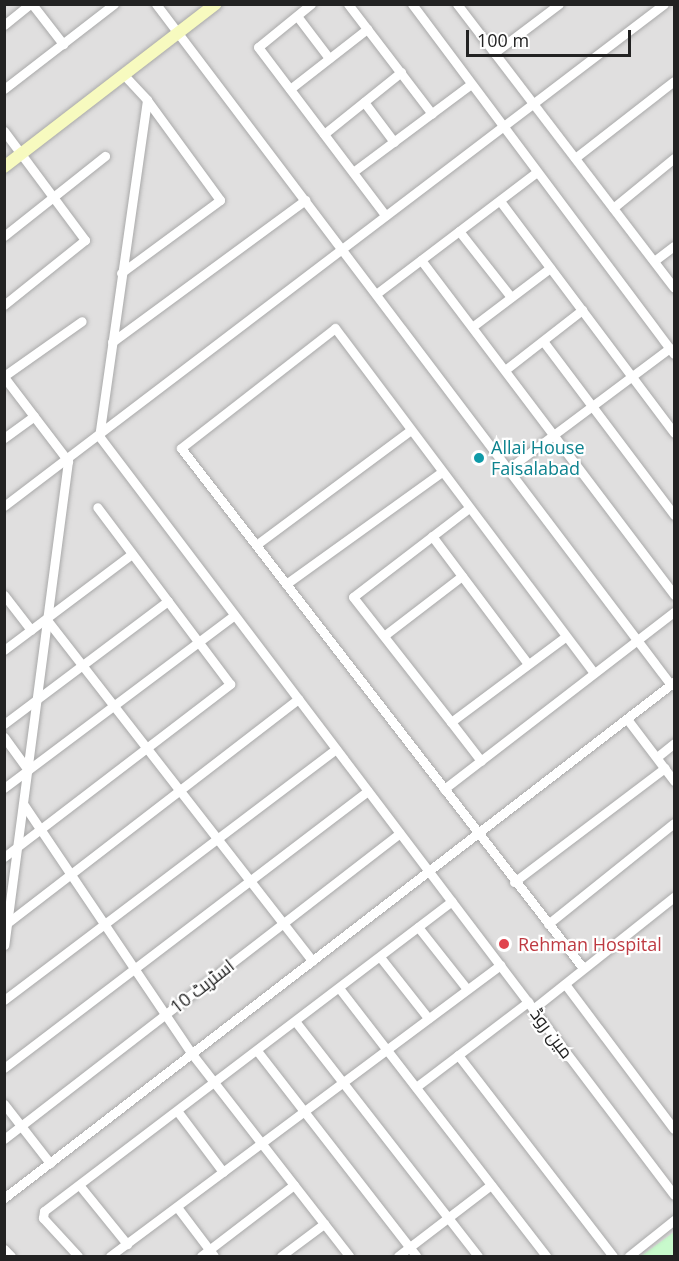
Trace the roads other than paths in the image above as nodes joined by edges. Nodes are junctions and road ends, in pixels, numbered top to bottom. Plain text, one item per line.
1 (31, 4) edge
2 (114, 4) edge
3 (156, 4) edge
4 (216, 4) edge
5 (311, 4) edge
6 (348, 4) edge
7 (412, 4) edge
8 (457, 4) edge
9 (560, 4) edge
10 (664, 4) edge
11 (546, 8) edge
12 (297, 16) junction
13 (4, 25) edge
14 (367, 28) junction
15 (178, 33) junction
16 (63, 44) junction
17 (494, 53) junction
18 (329, 58) junction
19 (401, 72) junction
20 (124, 75) junction
21 (675, 81) edge
22 (471, 84) junction
23 (4, 89) edge
24 (290, 89) junction
25 (147, 100) junction
26 (364, 102) junction
27 (533, 104) junction
28 (432, 114) junction
29 (503, 127) junction
30 (4, 131) edge
31 (324, 134) junction
32 (394, 142) junction
33 (22, 154) junction
34 (105, 156) dead end
35 (575, 158) junction
36 (675, 158) edge
37 (4, 167) edge
38 (353, 172) junction
39 (537, 172) junction
40 (55, 198) junction
41 (304, 200) junction
42 (500, 201) junction
43 (613, 208) junction
44 (385, 215) junction
45 (459, 231) junction
46 (4, 236) edge
47 (675, 246) edge
48 (340, 248) junction
49 (421, 260) junction
50 (654, 261) junction
51 (550, 267) junction
52 (121, 273) junction
53 (675, 288) edge
54 (376, 294) junction
55 (512, 297) junction
56 (4, 305) edge
57 (582, 310) junction
58 (82, 321) dead end
59 (472, 327) junction
60 (543, 341) junction
61 (112, 342) junction
62 (672, 351) edge
63 (505, 370) junction
64 (4, 376) edge
65 (632, 377) junction
66 (592, 407) junction
67 (34, 416) junction
68 (411, 430) junction
69 (675, 433) edge
70 (554, 435) junction
71 (99, 436) junction
72 (4, 438) edge
73 (68, 461) junction
74 (508, 469) junction
75 (442, 472) junction
76 (4, 506) edge
77 (97, 507) dead end
78 (469, 508) junction
79 (675, 515) edge
80 (432, 536) junction
81 (256, 545) junction
82 (132, 554) junction
83 (462, 576) junction
84 (286, 584) junction
85 (4, 595) edge
86 (675, 595) edge
87 (168, 601) junction
88 (675, 612) edge
89 (234, 615) junction
90 (48, 619) junction
91 (31, 630) junction
92 (385, 635) junction
93 (565, 637) junction
94 (637, 641) junction
95 (199, 642) junction
96 (4, 650) edge
97 (528, 664) junction
98 (82, 665) junction
99 (594, 673) junction
100 (673, 683) edge
101 (38, 699) junction
102 (298, 699) junction
103 (114, 705) junction
104 (627, 719) junction
105 (452, 722) junction
106 (4, 723) edge
107 (4, 736) edge
108 (675, 743) edge
109 (147, 748) junction
110 (336, 749) junction
111 (657, 757) junction
112 (481, 761) junction
113 (665, 768) junction
114 (28, 770) junction
115 (675, 780) edge
116 (4, 788) edge
117 (444, 789) junction
118 (180, 790) junction
119 (368, 791) junction
120 (24, 805) junction
121 (675, 824) edge
122 (40, 830) junction
123 (400, 833) junction
124 (476, 834) junction
125 (218, 839) junction
126 (18, 847) junction
127 (4, 857) edge
128 (429, 871) junction
129 (71, 874) junction
130 (250, 881) junction
131 (514, 882) junction
132 (675, 897) edge
133 (452, 901) junction
134 (5, 923) edge
135 (284, 924) junction
136 (548, 924) junction
137 (105, 925) junction
138 (418, 927) junction
139 (4, 945) edge
140 (381, 957) junction
141 (312, 961) junction
142 (500, 965) junction
143 (584, 968) junction
144 (135, 969) junction
145 (565, 984) junction
146 (339, 987) junction
147 (467, 989) junction
148 (4, 1000) edge
149 (531, 1006) junction
150 (165, 1015) junction
151 (428, 1018) junction
152 (295, 1021) junction
153 (386, 1049) junction
154 (258, 1052) junction
155 (192, 1054) junction
156 (458, 1055) junction
157 (4, 1068) edge
158 (342, 1082) junction
159 (215, 1084) junction
160 (416, 1087) junction
161 (4, 1104) edge
162 (304, 1111) junction
163 (178, 1112) junction
164 (22, 1126) junction
165 (675, 1128) edge
166 (4, 1139) edge
167 (261, 1143) junction
168 (50, 1163) junction
169 (222, 1172) junction
170 (294, 1185) junction
171 (491, 1185) junction
172 (80, 1186) junction
173 (675, 1194) edge
174 (4, 1198) edge
175 (177, 1207) junction
176 (449, 1217) junction
177 (675, 1220) edge
178 (324, 1224) junction
179 (127, 1244) junction
180 (410, 1248) junction
181 (4, 1249) edge
182 (212, 1253) edge
183 (11, 1257) edge
184 (78, 1257) edge
185 (110, 1257) edge
186 (201, 1257) edge
187 (281, 1257) edge
188 (349, 1257) edge
189 (398, 1257) edge
190 (416, 1257) edge
191 (478, 1257) edge
192 (546, 1257) edge
193 (613, 1257) edge
194 (629, 1257) edge

1 - 13 street
1 - 16 street
2 - 16 street
3 - 15 street
4 - 15 main road
5 - 12 street
6 - 14 street
7 - 22 street
8 - 17 street
9 - 11 street
10 - 27 street
11 - 17 street
12 - 18 street
12 - 24 street
14 - 18 street
14 - 19 street
15 - 20 main road
15 - 41 street
16 - 23 street
17 - 27 street
18 - 24 street
19 - 26 street
19 - 28 street
20 - 25 street
20 - 33 main road
21 - 35 street
22 - 28 street
22 - 29 street
24 - 31 street
25 - 52 street
25 - 52 street
26 - 31 street
26 - 32 street
27 - 29 street
27 - 35 street
28 - 32 street
29 - 39 street
29 - 44 street
30 - 33 street
31 - 38 street
32 - 38 street
33 - 37 main road
33 - 40 street
34 - 40 street
35 - 43 street
36 - 43 street
38 - 44 street
39 - 42 street
39 - 62 street
40 - 46 street
40 - 56 street
41 - 48 street
41 - 61 street
42 - 45 street
42 - 51 street
43 - 50 street
44 - 48 street
45 - 49 street
45 - 55 street
47 - 50 street
48 - 54 street
48 - 71 street
49 - 54 street
49 - 59 street
50 - 53 street
51 - 55 street
51 - 57 street
52 - 61 street
54 - 74 street
55 - 59 street
57 - 60 street
57 - 65 street
58 - 64 street
59 - 63 street
60 - 63 street
60 - 66 street
61 - 71 street
62 - 65 street
63 - 70 street
64 - 67 street
65 - 66 street
65 - 69 street
66 - 70 street
66 - 79 street
67 - 72 street
67 - 73 street
68 - 75 street
68 - 81 street
68 - 81 street
70 - 74 street
70 - 86 street
71 - 73 street
71 - 89 street, مین روڈ
73 - 76 street
73 - 90 street
74 - 94 street
75 - 78 street
75 - 84 street
77 - 82 street
78 - 80 street
78 - 93 street
80 - 83 street
80 - 92 street
81 - 84 street
82 - 87 street
82 - 90 street
83 - 92 street
83 - 97 street
84 - 117 street
85 - 91 street
87 - 95 street
87 - 98 street
88 - 94 street
89 - 95 street
89 - 102 street, مین روڈ
90 - 91 street
90 - 98 street
90 - 101 street
91 - 96 street
92 - 105 street
93 - 97 street
93 - 99 street
94 - 99 street
94 - 100 street
95 - 103 street
95 - 109 street
97 - 105 street
98 - 101 street
98 - 103 street
99 - 112 street
100 - 104 street
101 - 106 street
101 - 114 street
102 - 110 street, مین روڈ
102 - 118 street
103 - 109 street
103 - 114 street
104 - 111 street
104 - 124 street
105 - 112 street
107 - 114 street
108 - 111 street
109 - 118 street
109 - 122 street
110 - 119 street, مین روڈ
110 - 125 street
111 - 113 street
112 - 117 street
113 - 115 street
113 - 131 street
114 - 116 street
114 - 120 street
117 - 124 street
118 - 125 street
118 - 129 street
119 - 123 street, مین روڈ
119 - 130 street
120 - 122 street
120 - 126 street
121 - 136 street
122 - 126 street
122 - 129 street
123 - 128 street, مین روڈ
123 - 135 street, اسٹریٹ 10
124 - 128 street
124 - 131 street
125 - 130 street
125 - 137 street
126 - 127 street
126 - 134 street
128 - 133 street, مین روڈ
128 - 141 street
129 - 134 street
129 - 137 street
130 - 135 street
130 - 144 street
131 - 136 street
132 - 143 street
133 - 138 street
133 - 142 street, مین روڈ
134 - 139 street
135 - 141 street
135 - 150 street, اسٹریٹ 10
136 - 143 street
137 - 144 street
137 - 148 street
138 - 140 street
138 - 147 street
140 - 146 street
140 - 151 street
141 - 155 street
142 - 147 street
142 - 149 street, مین روڈ
143 - 145 street
144 - 150 street
144 - 157 street
145 - 149 street
145 - 165 street
146 - 152 street
146 - 153 street
147 - 151 street
149 - 156 street
149 - 173 street, مین روڈ
150 - 155 street
150 - 164 street, اسٹریٹ 10
151 - 153 street
152 - 154 street
152 - 158 street
153 - 158 street
153 - 160 street
154 - 159 street
154 - 162 street
155 - 159 street
155 - 168 street
156 - 160 street
156 - 193 street
158 - 162 street
158 - 176 street
159 - 163 street
159 - 167 street
160 - 171 street
161 - 164 street
162 - 167 street
162 - 180 street
163 - 169 street
163 - 172 street
164 - 166 street, اسٹریٹ 10
164 - 168 street
167 - 169 street
167 - 170 street
168 - 174 street
169 - 175 street
170 - 178 street
170 - 182 street
171 - 176 street
171 - 192 street
172 - 179 street
172 - 184 street
175 - 179 street
175 - 182 street
176 - 180 street
176 - 191 street
177 - 194 street
178 - 187 street
178 - 188 street
179 - 185 street
180 - 189 street
180 - 190 street
181 - 183 street
182 - 186 street

